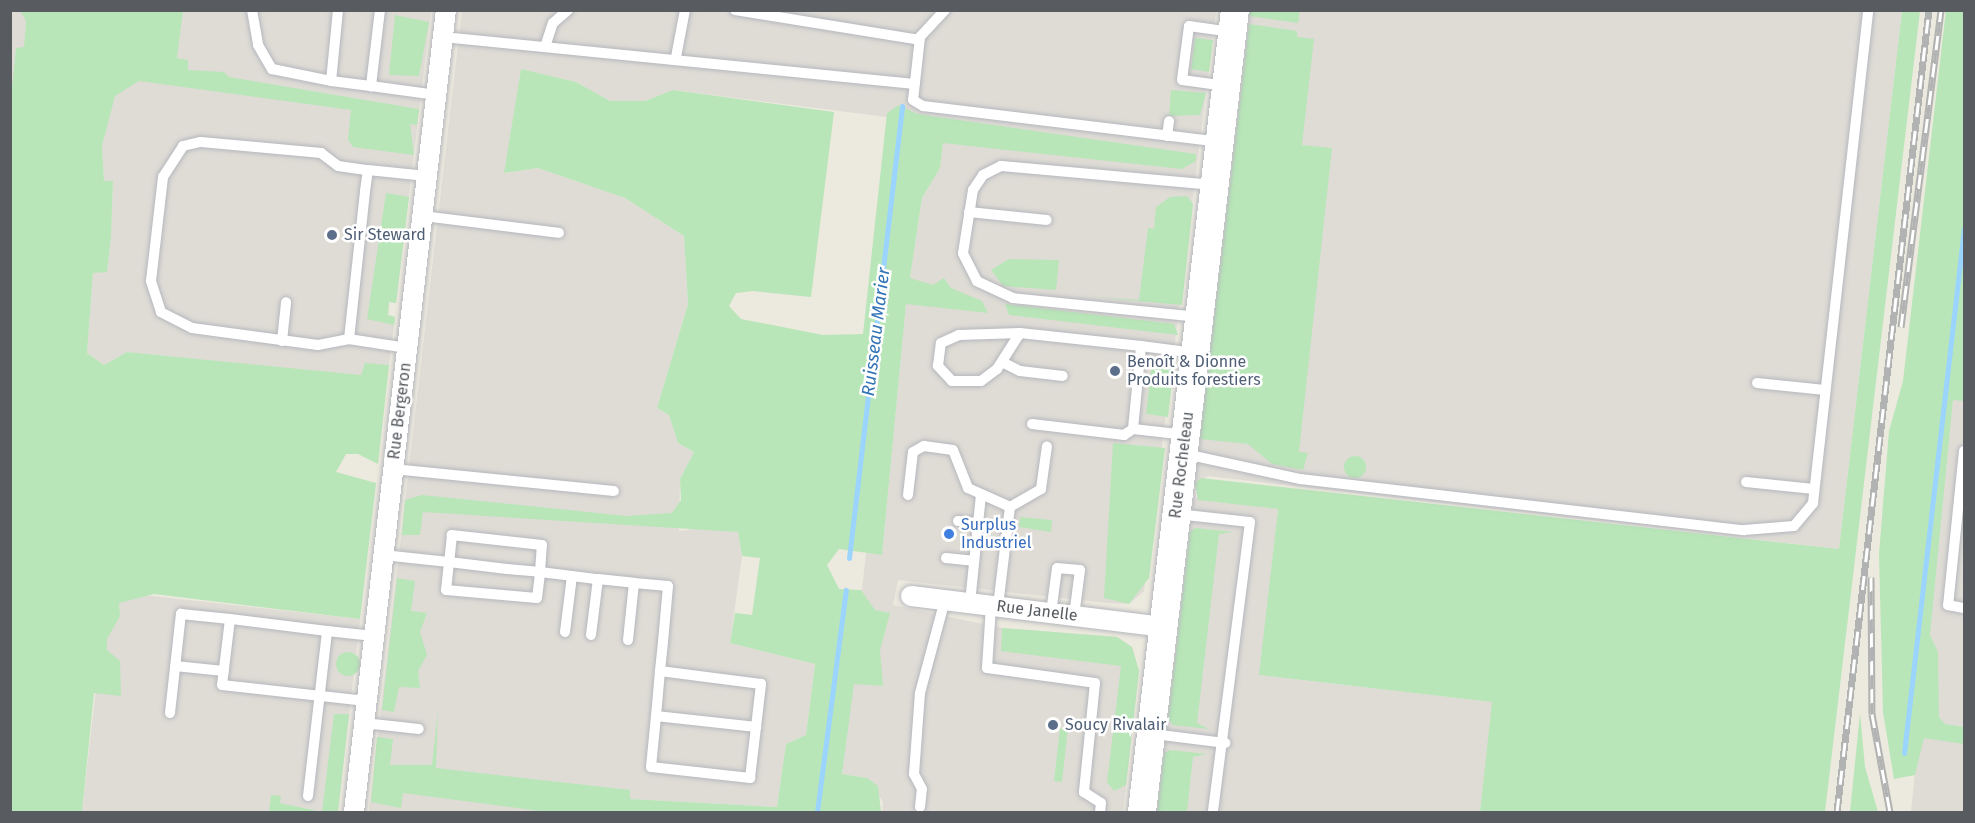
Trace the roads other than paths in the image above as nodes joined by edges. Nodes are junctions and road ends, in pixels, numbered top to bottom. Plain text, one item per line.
1 (252, 10) edge
2 (338, 10) edge
3 (380, 10) edge
4 (446, 10) edge
5 (568, 10) edge
6 (685, 10) edge
7 (735, 10) edge
8 (945, 10) edge
9 (1868, 10) edge
10 (1233, 21) edge
11 (443, 37) junction
12 (920, 40) junction
13 (545, 47) junction
14 (676, 57) junction
15 (331, 81) junction
16 (915, 84) junction
17 (372, 86) junction
18 (1226, 86) junction
19 (436, 95) junction
20 (1169, 121) dead end
21 (1167, 136) junction
22 (1220, 142) junction
23 (368, 170) junction
24 (427, 176) junction
25 (1214, 186) junction
26 (969, 212) junction
27 (423, 216) junction
28 (1047, 220) dead end
29 (559, 233) dead end
30 (286, 302) dead end
31 (1199, 317) junction
32 (1020, 333) junction
33 (349, 339) junction
34 (282, 341) junction
35 (1141, 346) junction
36 (407, 348) junction
37 (1195, 353) junction
38 (1002, 362) junction
39 (1062, 376) dead end
40 (1757, 383) dead end
41 (1825, 390) junction
42 (1032, 424) dead end
43 (1133, 429) junction
44 (1185, 444) junction
45 (1047, 446) dead end
46 (1965, 451) edge
47 (393, 469) junction
48 (1746, 482) dead end
49 (1814, 489) junction
50 (614, 491) dead end
51 (908, 495) dead end
52 (981, 495) junction
53 (1010, 507) junction
54 (1177, 514) junction
55 (958, 521) dead end
56 (977, 523) junction
57 (1961, 524) edge
58 (383, 555) junction
59 (946, 558) dead end
60 (973, 561) junction
61 (449, 562) junction
62 (540, 572) junction
63 (572, 576) junction
64 (598, 579) junction
65 (634, 583) junction
66 (911, 596) dead end
67 (945, 600) junction
68 (970, 603) junction
69 (995, 606) junction
70 (1965, 608) edge
71 (1051, 613) junction
72 (1074, 616) junction
73 (230, 620) junction
74 (1164, 627) junction
75 (327, 631) junction
76 (565, 632) dead end
77 (591, 635) dead end
78 (374, 636) junction
79 (628, 640) dead end
80 (175, 666) junction
81 (224, 671) junction
82 (660, 671) junction
83 (320, 695) junction
84 (366, 700) junction
85 (170, 713) dead end
86 (656, 716) junction
87 (364, 723) junction
88 (756, 727) junction
89 (419, 729) dead end
90 (1151, 734) junction
91 (1225, 743) junction
92 (308, 796) dead end
93 (920, 807) dead end
94 (354, 812) edge
95 (1101, 812) edge
96 (1142, 813) edge
97 (1213, 813) edge

1 - 15 lane
2 - 15 lane
3 - 17 lane
4 - 11 street, Rue Bergeron
5 - 13 lane
6 - 14 lane
7 - 12 lane
8 - 12 lane
9 - 41 lane
10 - 18 street, Rue Rocheleau
10 - 18 lane
11 - 13 lane
11 - 19 street, Rue Bergeron
12 - 16 lane
13 - 14 lane
14 - 16 lane
15 - 17 lane
16 - 21 lane
17 - 19 lane
18 - 22 street, Rue Rocheleau
19 - 24 street, Rue Bergeron
20 - 21 lane
21 - 22 lane
22 - 25 street, Rue Rocheleau
23 - 24 lane
23 - 33 lane
23 - 34 lane
24 - 27 street, Rue Bergeron
25 - 26 lane
25 - 31 street, Rue Rocheleau
26 - 28 lane
26 - 31 lane
27 - 29 lane
27 - 36 street, Rue Bergeron
30 - 34 lane
31 - 37 street, Rue Rocheleau
32 - 35 lane
32 - 38 lane
32 - 38 lane
33 - 34 lane
33 - 36 lane
35 - 37 lane
35 - 43 lane
36 - 47 street, Rue Bergeron
37 - 44 street, Rue Rocheleau
38 - 39 lane
40 - 41 lane
41 - 49 lane
42 - 43 lane
43 - 44 lane
44 - 49 lane
44 - 54 street, Rue Rocheleau
45 - 53 lane
46 - 57 lane
47 - 50 lane
47 - 58 street, Rue Bergeron
48 - 49 lane
51 - 52 lane
52 - 53 lane
52 - 56 lane
53 - 69 lane
54 - 74 street, Rue Rocheleau
54 - 91 lane
55 - 56 lane
56 - 60 lane
57 - 70 lane
58 - 61 lane
58 - 78 street, Rue Bergeron
59 - 60 lane
60 - 68 lane
61 - 62 lane
61 - 62 lane
61 - 62 lane
62 - 63 lane
63 - 64 lane
63 - 76 lane
64 - 65 lane
64 - 77 lane
65 - 79 lane
65 - 82 lane
66 - 67 street, Rue Janelle
67 - 68 street, Rue Janelle
67 - 93 lane
68 - 69 street, Rue Janelle
69 - 71 street, Rue Janelle
69 - 95 lane
71 - 72 street, Rue Janelle
71 - 72 lane
72 - 74 street, Rue Janelle
73 - 75 lane
73 - 80 lane
73 - 81 lane
74 - 90 street, Rue Rocheleau
75 - 78 lane
75 - 83 lane
78 - 84 street, Rue Bergeron
80 - 81 lane
80 - 85 lane
81 - 83 lane
82 - 86 lane
82 - 88 lane
83 - 84 lane
83 - 92 lane
84 - 87 street, Rue Bergeron
86 - 88 lane
86 - 88 lane
87 - 89 lane
87 - 94 street, Rue Bergeron
90 - 91 lane
90 - 96 street, Rue Rocheleau
91 - 97 lane

